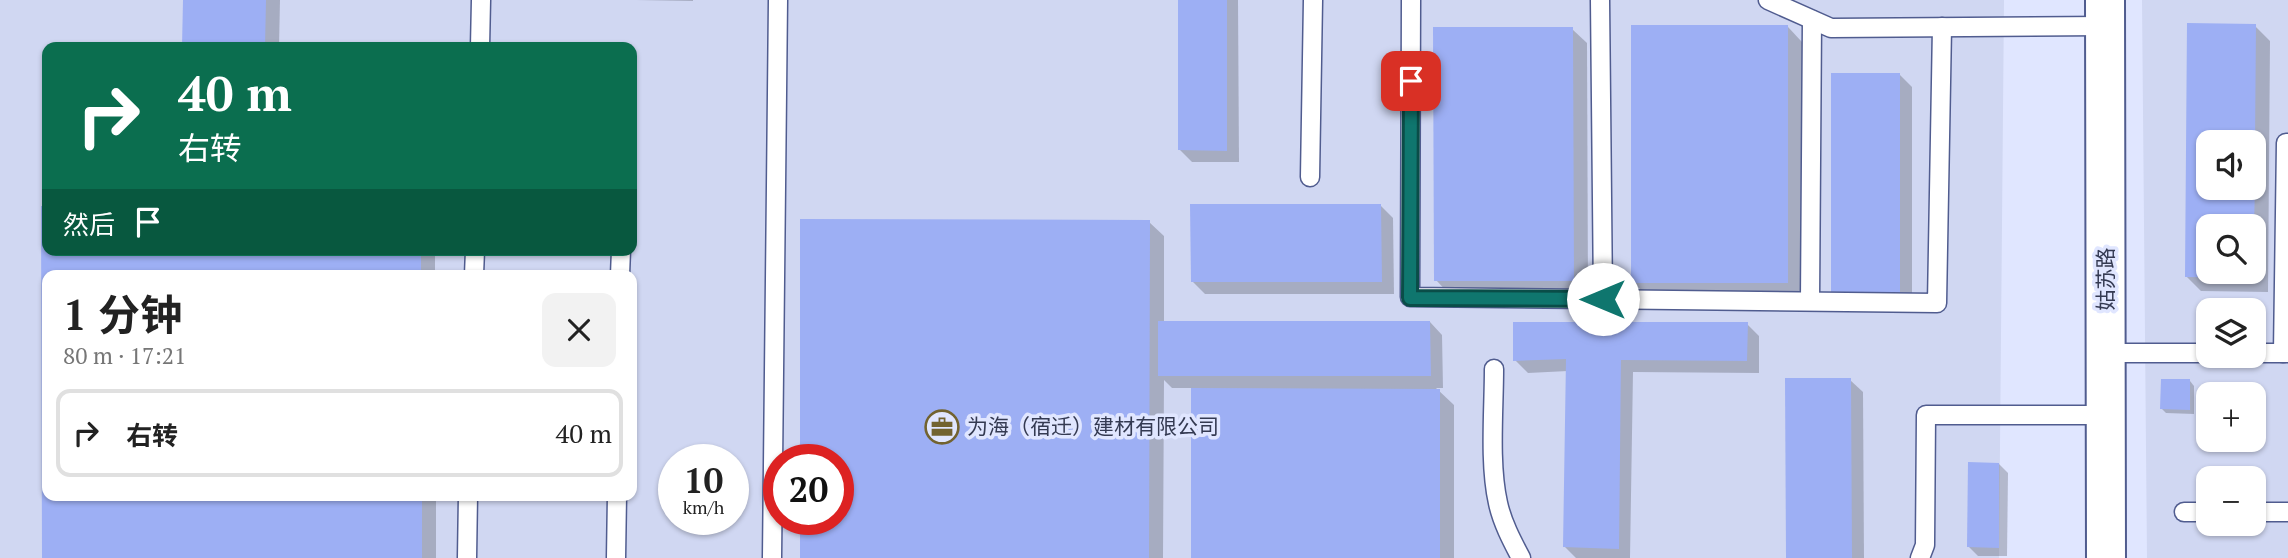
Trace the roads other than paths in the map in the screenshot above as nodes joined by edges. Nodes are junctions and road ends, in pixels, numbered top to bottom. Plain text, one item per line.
1 (481, 0) edge
2 (778, 0) edge
3 (1312, 0) edge
4 (1411, 0) edge
5 (1600, 0) edge
6 (1768, 0) edge
7 (2105, 13) edge
8 (1812, 20) junction
9 (1942, 27) junction
10 (480, 42) edge
11 (2288, 143) edge
12 (1310, 177) dead end
13 (2286, 246) edge
14 (1603, 299) junction
15 (1810, 301) junction
16 (2106, 353) junction
17 (2196, 353) edge
18 (2266, 353) edge
19 (2285, 353) edge
20 (1494, 369) dead end
21 (2106, 415) junction
22 (468, 501) edge
23 (617, 501) edge
24 (2184, 512) dead end
25 (2196, 512) edge
26 (2266, 512) edge
27 (2288, 512) edge
28 (467, 558) edge
29 (616, 558) edge
30 (772, 558) edge
31 (1521, 558) edge
32 (1920, 558) edge
33 (2106, 558) edge

1 - 10 lane
2 - 30 lane
3 - 12 lane
4 - 14 lane
5 - 14 lane
6 - 8 lane
7 - 9 lane
7 - 16 street, 姑苏路
8 - 9 lane
8 - 15 lane
9 - 15 lane
11 - 13 lane
13 - 19 lane
14 - 15 lane
16 - 17 lane
16 - 21 street, 姑苏路
18 - 19 lane
20 - 31 lane
21 - 32 lane
21 - 33 street, 姑苏路
22 - 28 lane
23 - 29 lane
24 - 25 lane
26 - 27 lane

